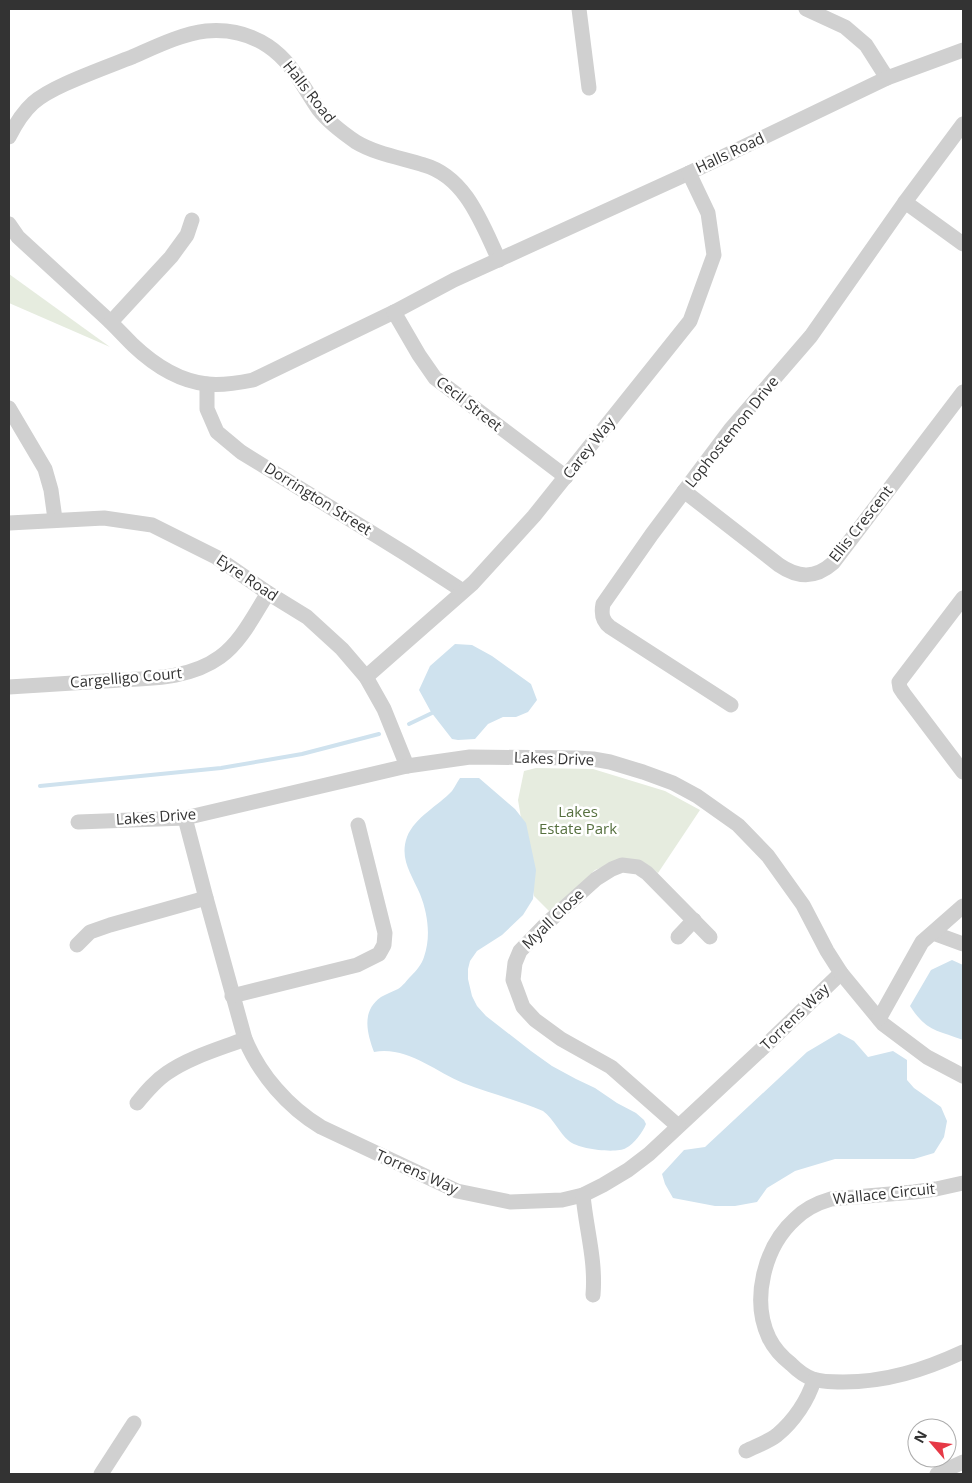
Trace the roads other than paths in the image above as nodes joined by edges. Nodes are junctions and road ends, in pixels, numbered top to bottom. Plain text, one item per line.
1 (579, 9) edge
2 (806, 9) edge
3 (963, 50) edge
4 (887, 78) junction
5 (589, 88) dead end
6 (963, 124) edge
7 (9, 137) edge
8 (957, 144) edge
9 (688, 173) junction
10 (905, 202) junction
11 (192, 220) dead end
12 (9, 224) edge
13 (963, 244) edge
14 (499, 260) junction
15 (394, 312) junction
16 (111, 322) junction
17 (207, 384) junction
18 (963, 392) edge
19 (9, 408) edge
20 (566, 477) junction
21 (684, 491) junction
22 (55, 520) junction
23 (9, 523) edge
24 (463, 591) junction
25 (268, 593) junction
26 (963, 598) edge
27 (366, 676) junction
28 (9, 687) edge
29 (731, 704) dead end
30 (407, 766) junction
31 (961, 766) edge
32 (185, 818) junction
33 (78, 822) dead end
34 (358, 825) dead end
35 (206, 898) junction
36 (963, 906) edge
37 (694, 920) junction
38 (933, 933) junction
39 (678, 937) dead end
40 (710, 937) dead end
41 (963, 944) edge
42 (77, 945) dead end
43 (841, 972) junction
44 (232, 996) junction
45 (879, 1019) junction
46 (245, 1039) junction
47 (963, 1076) edge
48 (137, 1103) dead end
49 (678, 1126) junction
50 (963, 1183) edge
51 (583, 1195) junction
52 (593, 1295) dead end
53 (963, 1352) edge
54 (814, 1380) junction
55 (134, 1423) dead end
56 (746, 1451) dead end
57 (963, 1462) edge
58 (101, 1474) edge
59 (937, 1474) edge

1 - 5 street
2 - 4 street
3 - 4 street, Halls Road
4 - 9 street, Halls Road
6 - 8 street, Lophostemon Drive
7 - 14 street, Halls Road
8 - 10 street, Lophostemon Drive
9 - 14 street, Halls Road
9 - 20 street, Carey Way
10 - 13 street
10 - 21 street, Lophostemon Drive
11 - 16 street
12 - 16 street, Halls Road
14 - 15 street, Halls Road
15 - 17 street, Halls Road
15 - 20 street, Cecil Street
16 - 17 street, Halls Road
17 - 24 street, Dorrington Street
18 - 21 street, Ellis Crescent
19 - 22 street
20 - 24 street, Carey Way
21 - 29 street, Lophostemon Drive
22 - 23 street, Eyre Road
22 - 25 street, Eyre Road
24 - 27 street, Carey Way
25 - 27 street, Eyre Road
25 - 28 street, Cargelligo Court
26 - 31 street
27 - 30 street, Eyre Road
30 - 32 street, Lakes Drive
30 - 43 street, Lakes Drive
32 - 33 street, Lakes Drive
32 - 35 street, Torrens Way
34 - 44 street
35 - 42 street
35 - 44 street, Torrens Way
36 - 38 street
37 - 39 street
37 - 40 street, Myall Close
37 - 49 street, Myall Close
38 - 41 street
38 - 45 street
43 - 45 street, Lakes Drive
43 - 49 street, Torrens Way
44 - 46 street, Torrens Way
45 - 47 street, Lakes Drive
46 - 48 street
46 - 51 street, Torrens Way
49 - 51 street, Torrens Way
50 - 54 street, Wallace Circuit
51 - 52 street
53 - 54 street, Wallace Circuit
54 - 56 street
55 - 58 street
57 - 59 street

